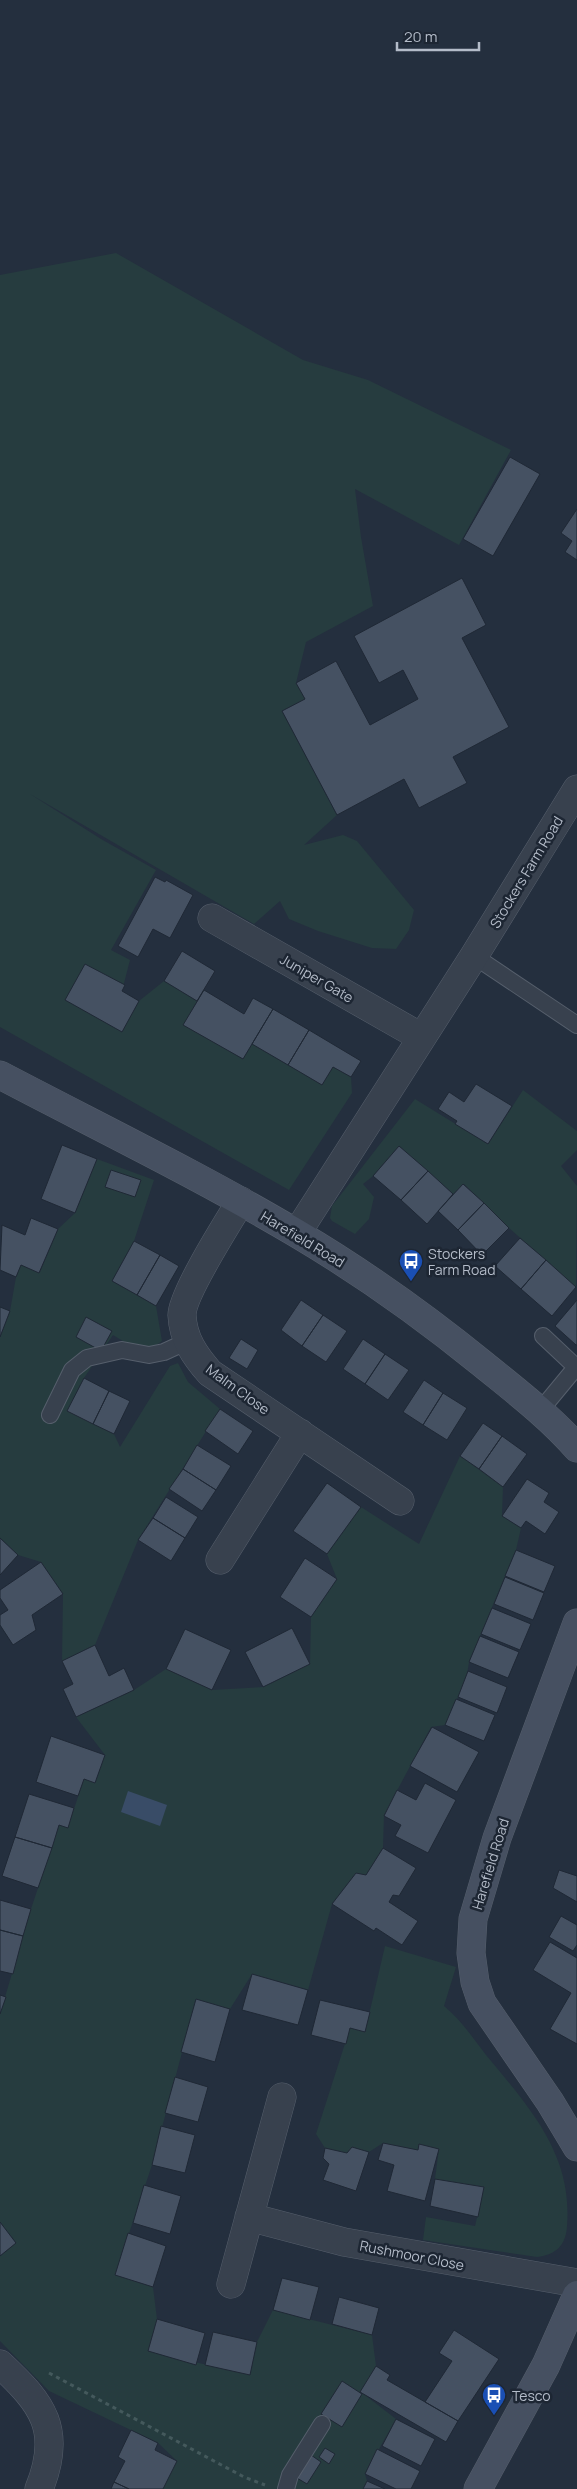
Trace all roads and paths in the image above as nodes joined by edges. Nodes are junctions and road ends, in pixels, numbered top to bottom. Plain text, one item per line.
1 (577, 789) edge
2 (212, 918) dead end
3 (474, 956) junction
4 (577, 1024) edge
5 (421, 1037) junction
6 (0, 1075) edge
7 (240, 1201) junction
8 (297, 1233) junction
9 (543, 1336) dead end
10 (188, 1341) junction
11 (577, 1367) edge
12 (539, 1412) junction
13 (50, 1415) dead end
14 (300, 1433) junction
15 (577, 1448) edge
16 (400, 1501) dead end
17 (220, 1560) dead end
18 (577, 1624) edge
19 (570, 1661) edge
20 (282, 2097) dead end
21 (577, 2147) edge
22 (249, 2216) junction
23 (231, 2284) dead end
24 (577, 2284) edge
25 (577, 2295) edge
26 (0, 2364) edge
27 (48, 2372) dead end
28 (322, 2424) dead end
29 (267, 2486) dead end
30 (39, 2489) edge
31 (286, 2489) edge
32 (478, 2489) edge

1 - 3 street, Stockers Farm Road
2 - 5 street, Juniper Gate
3 - 4 lane
3 - 5 street, Stockers Farm Road
5 - 8 street, Stockers Farm Road
6 - 7 street, Harefield Road
7 - 8 street, Harefield Road
7 - 10 street, Malm Close
8 - 12 street, Harefield Road
9 - 11 lane
10 - 13 lane
10 - 14 street, Malm Close
11 - 12 lane
12 - 15 street, Harefield Road
14 - 16 street, Malm Close
14 - 17 street
18 - 19 street, Harefield Road
19 - 21 street, Harefield Road
20 - 22 street
22 - 23 street
22 - 24 street, Rushmoor Close
25 - 32 street
26 - 30 street
27 - 29 path
28 - 31 lane

